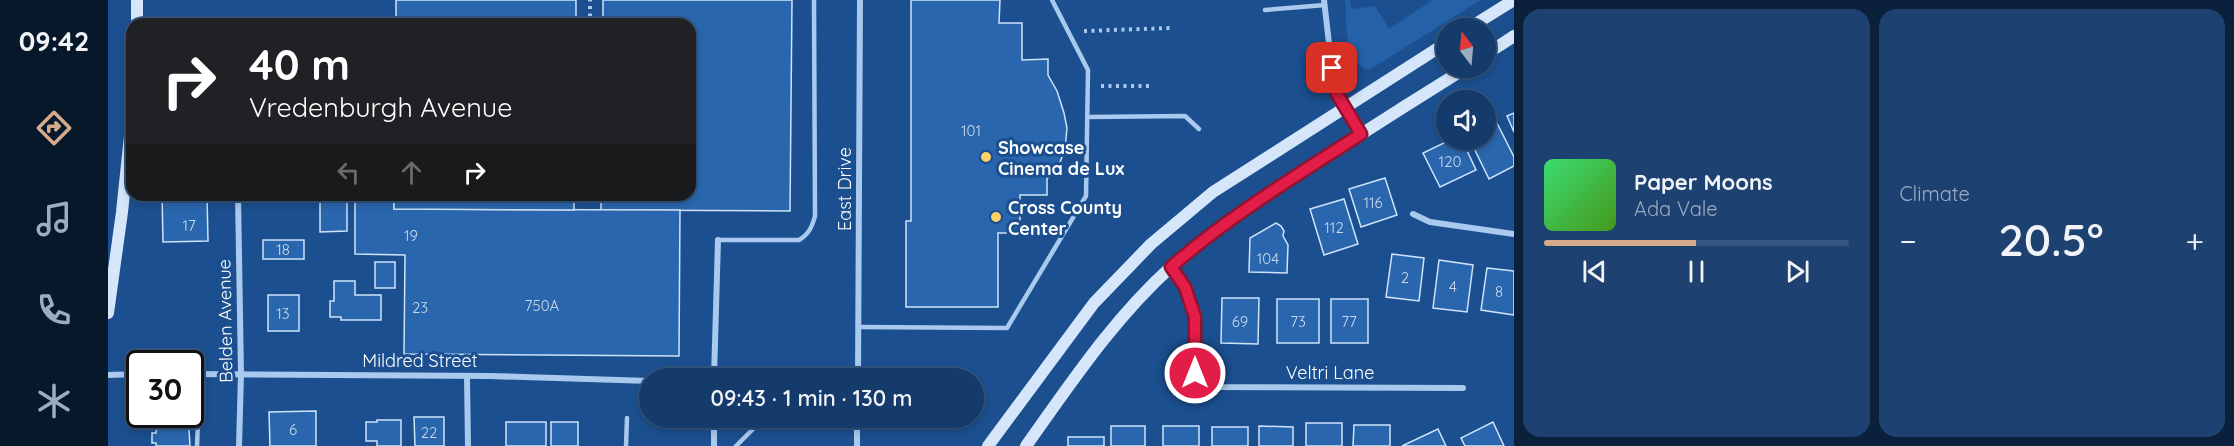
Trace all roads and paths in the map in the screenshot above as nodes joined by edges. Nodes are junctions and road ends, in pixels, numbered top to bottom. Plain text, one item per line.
1 (137, 0) edge
2 (590, 0) edge
3 (814, 0) edge
4 (860, 0) edge
5 (1052, 0) edge
6 (1514, 0) edge
7 (1325, 3) edge
8 (1265, 10) dead end
9 (137, 18) edge
10 (590, 18) edge
11 (1485, 18) edge
12 (1171, 28) dead end
13 (1084, 31) dead end
14 (1514, 36) edge
15 (1496, 48) edge
16 (1436, 49) edge
17 (1450, 78) edge
18 (1101, 86) dead end
19 (1149, 86) dead end
20 (1344, 107) junction
21 (1088, 117) junction
22 (1199, 129) dead end
23 (1361, 134) junction
24 (126, 182) edge
25 (238, 201) edge
26 (1413, 214) dead end
27 (1514, 234) edge
28 (718, 240) joint
29 (1171, 267) junction
30 (108, 313) edge
31 (858, 327) junction
32 (714, 368) edge
33 (858, 368) edge
34 (126, 374) edge
35 (204, 374) edge
36 (241, 374) junction
37 (108, 375) edge
38 (467, 376) junction
39 (639, 381) edge
40 (1463, 388) dead end
41 (627, 418) dead end
42 (198, 428) edge
43 (714, 428) edge
44 (754, 428) edge
45 (857, 428) edge
46 (197, 446) edge
47 (239, 446) edge
48 (468, 446) edge
49 (626, 446) edge
50 (714, 446) edge
51 (736, 446) edge
52 (857, 446) edge
53 (988, 446) edge
54 (1026, 446) edge

1 - 9 street
2 - 10 path
3 - 28 lane
4 - 31 street, East Drive
5 - 21 lane
6 - 11 street
7 - 8 lane
7 - 20 street
12 - 13 path
14 - 15 street
16 - 20 street
17 - 23 street
18 - 19 path
20 - 23 street
20 - 53 street
21 - 22 lane
21 - 31 lane
23 - 29 street
24 - 30 street
25 - 36 street, Belden Avenue
26 - 27 street
28 - 32 street
29 - 40 street, Veltri Lane
29 - 54 street
31 - 33 street, East Drive
34 - 37 street
35 - 36 street, Mildred Street
36 - 38 street, Mildred Street
36 - 47 street, Belden Avenue
38 - 39 street, Mildred Street
38 - 48 street
41 - 49 lane
42 - 46 lane
43 - 50 street
44 - 51 lane
45 - 52 street

